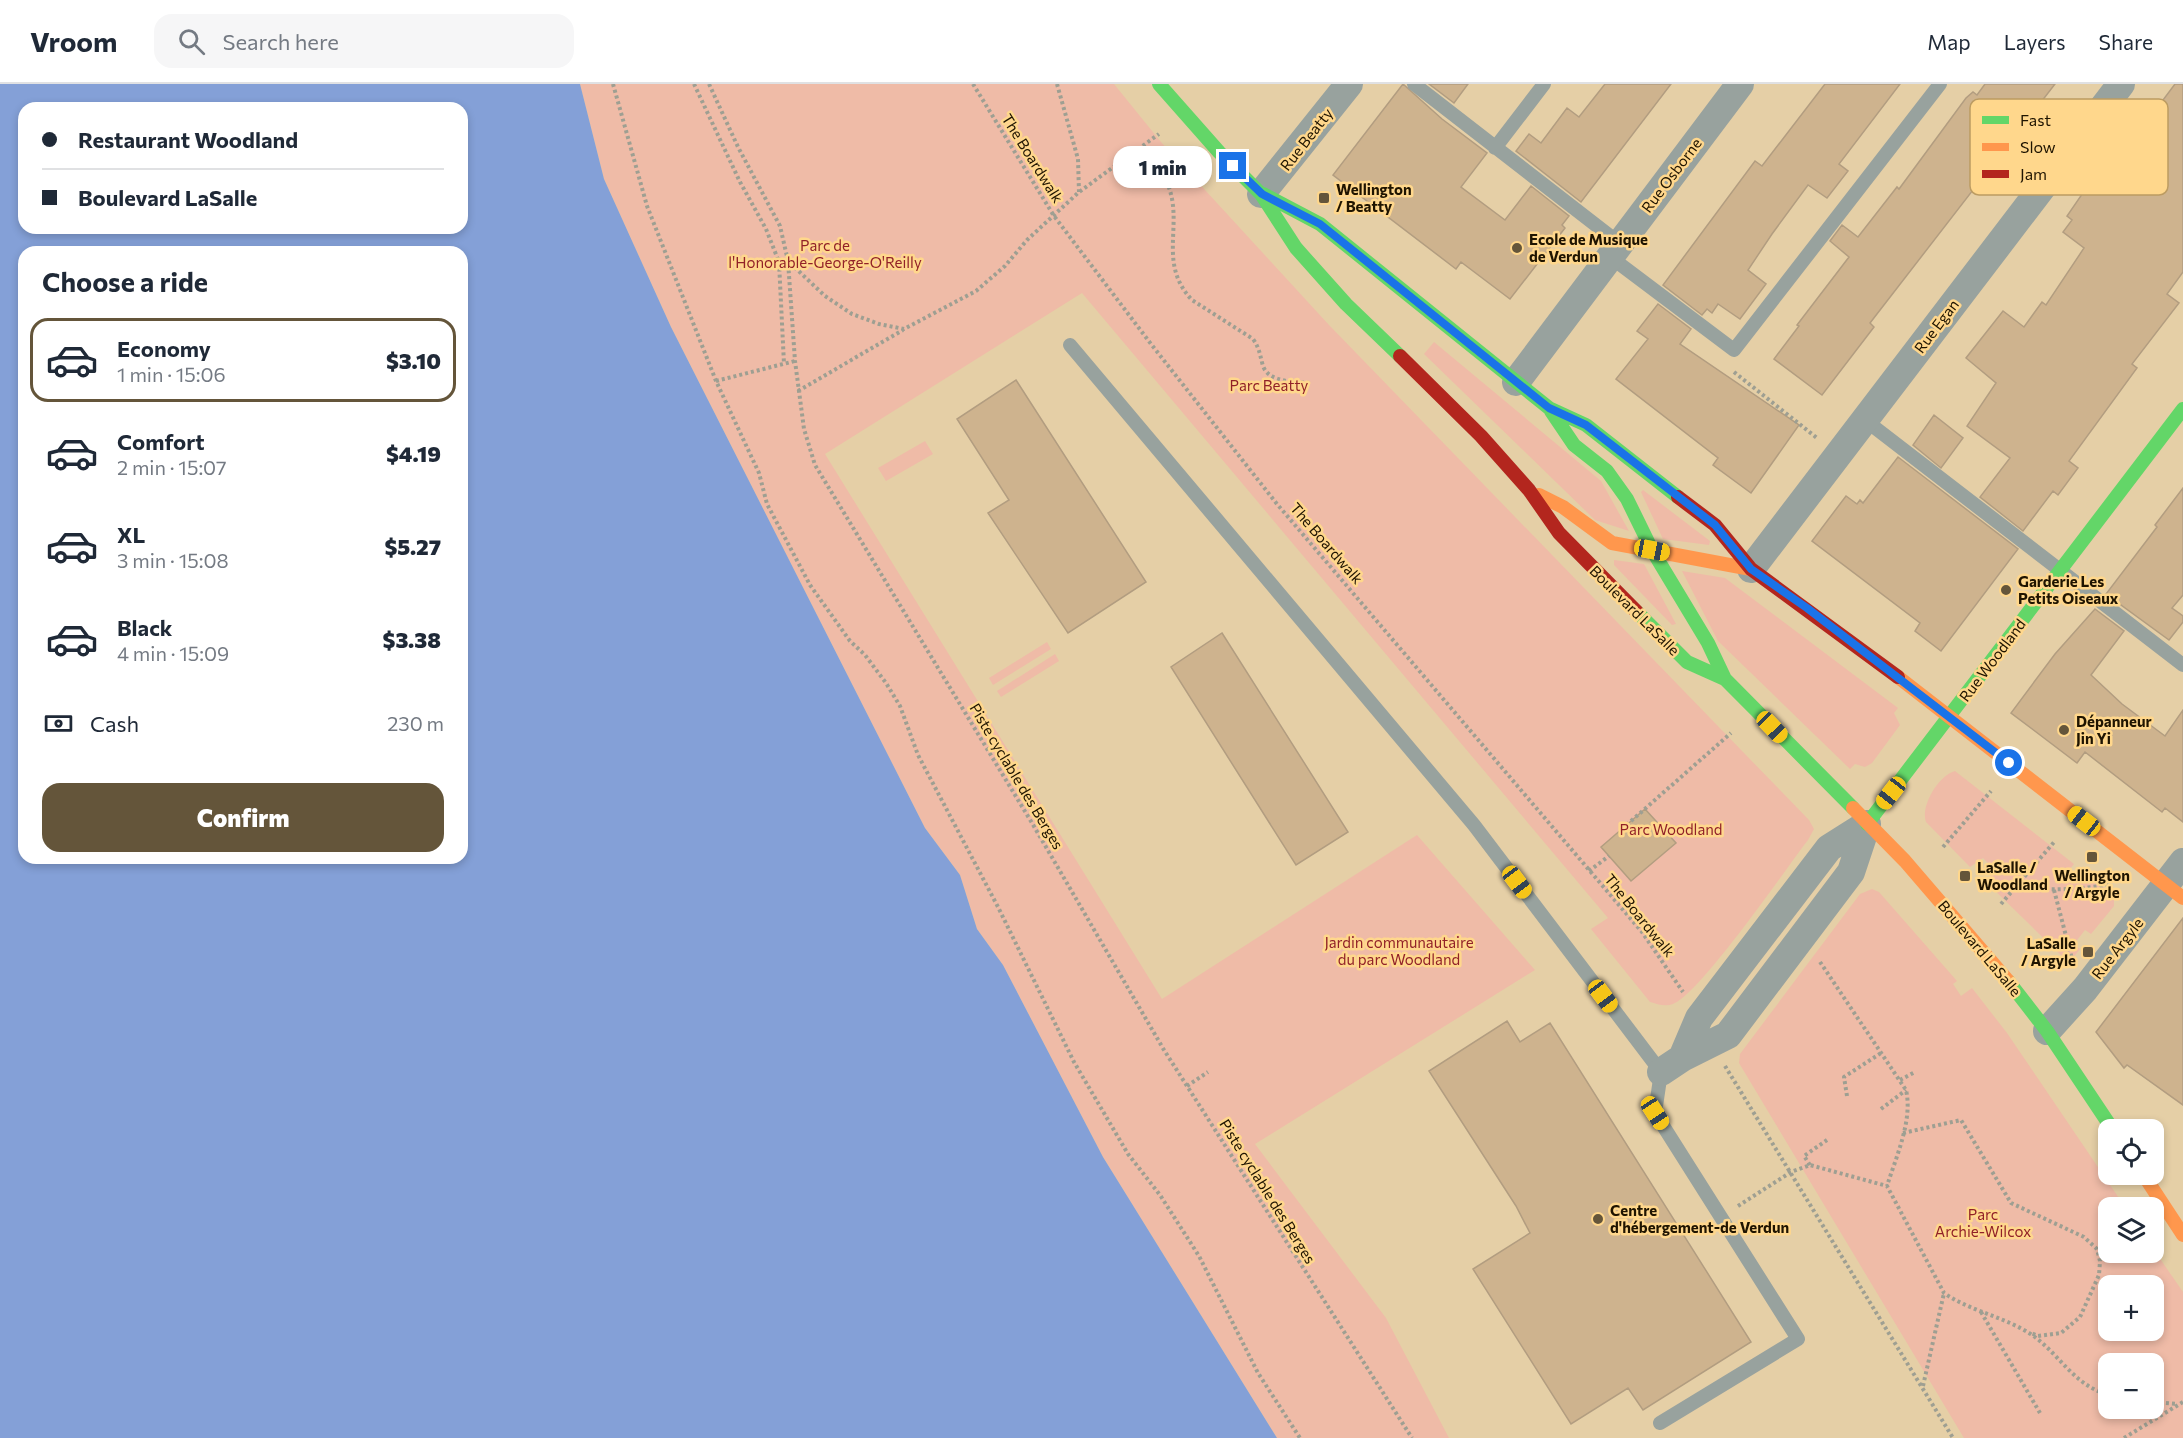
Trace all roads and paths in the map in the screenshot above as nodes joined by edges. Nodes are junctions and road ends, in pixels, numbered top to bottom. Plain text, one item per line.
1 (613, 84) edge
2 (694, 84) edge
3 (709, 84) edge
4 (973, 84) edge
5 (1057, 84) edge
6 (1159, 84) edge
7 (1349, 84) edge
8 (1414, 84) edge
9 (1544, 84) edge
10 (1740, 84) edge
11 (1940, 84) edge
12 (2121, 84) edge
13 (2110, 99) edge
14 (1159, 134) dead end
15 (1495, 148) junction
16 (1139, 149) junction
17 (1080, 192) junction
18 (1262, 194) junction
19 (2036, 195) edge
20 (1054, 216) junction
21 (1614, 250) junction
22 (788, 261) junction
23 (779, 262) junction
24 (904, 329) junction
25 (1070, 345) dead end
26 (1734, 350) junction
27 (795, 361) junction
28 (784, 364) junction
29 (716, 381) junction
30 (1516, 382) junction
31 (1311, 383) dead end
32 (798, 391) junction
33 (1549, 408) junction
34 (2183, 409) edge
35 (1865, 420) junction
36 (1820, 440) dead end
37 (1529, 490) junction
38 (1652, 550) junction
39 (1751, 569) junction
40 (2060, 570) junction
41 (2183, 665) edge
42 (1725, 679) junction
43 (1949, 717) junction
44 (1731, 734) dead end
45 (1991, 792) dead end
46 (1867, 824) junction
47 (1622, 829) dead end
48 (2055, 841) dead end
49 (1943, 847) dead end
50 (1608, 856) dead end
51 (2183, 862) edge
52 (1589, 871) junction
53 (1980, 883) dead end
54 (2110, 884) dead end
55 (2014, 888) junction
56 (2054, 890) junction
57 (2174, 891) edge
58 (2001, 904) dead end
59 (1819, 961) dead end
60 (2073, 963) dead end
61 (1687, 998) dead end
62 (2047, 1031) junction
63 (1881, 1053) junction
64 (1724, 1064) dead end
65 (1671, 1065) junction
66 (1208, 1072) dead end
67 (1915, 1072) dead end
68 (1899, 1080) junction
69 (1187, 1086) junction
70 (1906, 1090) junction
71 (1847, 1096) dead end
72 (1881, 1109) dead end
73 (2106, 1119) edge
74 (1903, 1133) junction
75 (1827, 1140) dead end
76 (1810, 1166) junction
77 (1791, 1172) junction
78 (2150, 1185) edge
79 (1887, 1186) junction
80 (1722, 1216) junction
81 (2183, 1235) edge
82 (1944, 1293) junction
83 (1981, 1312) junction
84 (2029, 1333) junction
85 (1923, 1386) junction
86 (2098, 1392) edge
87 (2164, 1402) edge
88 (2181, 1403) edge
89 (2040, 1413) dead end
90 (1660, 1423) dead end
91 (1300, 1438) edge
92 (1412, 1438) edge
93 (1953, 1438) edge
94 (2124, 1438) edge

1 - 29 path
2 - 23 path
3 - 22 path, Piste cyclable des Berges
4 - 20 path, The Boardwalk
5 - 17 path
6 - 18 main road, Boulevard LaSalle
7 - 18 street, Rue Beatty
8 - 15 lane
9 - 15 lane
10 - 21 street, Rue Osborne
11 - 26 lane
12 - 13 street, Rue Egan
14 - 16 path
15 - 21 lane
16 - 17 path
16 - 31 path
17 - 20 path
18 - 30 main road
18 - 37 main road, Boulevard LaSalle
19 - 35 street, Rue Egan
20 - 24 path
20 - 52 path, The Boardwalk
21 - 26 lane
21 - 30 street, Rue Osborne
22 - 23 path
22 - 24 path
22 - 27 path, Piste cyclable des Berges
23 - 28 path
24 - 32 path
25 - 65 lane
26 - 36 path
27 - 28 path
27 - 32 path, Piste cyclable des Berges
28 - 29 path
29 - 91 path
30 - 33 main road
32 - 69 path, Piste cyclable des Berges
33 - 38 main road
33 - 39 main road
34 - 40 main road, Rue Woodland
35 - 39 street, Rue Egan
35 - 40 lane
37 - 38 main road
37 - 42 main road, Boulevard LaSalle
38 - 39 main road
38 - 42 main road
39 - 43 main road
40 - 41 lane
40 - 43 main road, Rue Woodland
42 - 46 main road, Boulevard LaSalle
43 - 46 main road, Rue Woodland
43 - 57 main road
44 - 47 path
45 - 49 path
46 - 62 main road, Boulevard LaSalle
46 - 65 street, Rue Woodland
48 - 55 path
50 - 52 path
51 - 57 street, Rue Argyle
52 - 61 path, The Boardwalk
53 - 55 path
54 - 56 path
55 - 56 path
55 - 58 path
56 - 60 path
57 - 62 street, Rue Argyle
59 - 63 path
62 - 73 main road, Boulevard LaSalle
63 - 68 path
63 - 71 path
64 - 77 path
65 - 80 lane
66 - 69 path
67 - 68 path
68 - 70 path
69 - 92 path, Piste cyclable des Berges
70 - 72 path
70 - 74 path
74 - 79 path
74 - 84 path
75 - 76 path
76 - 77 path
76 - 79 path
77 - 80 path
77 - 85 path
78 - 81 main road
79 - 82 path
80 - 90 lane
82 - 83 path
82 - 85 path
83 - 84 path
83 - 89 path
84 - 86 path
85 - 93 path
87 - 88 path
88 - 94 path

